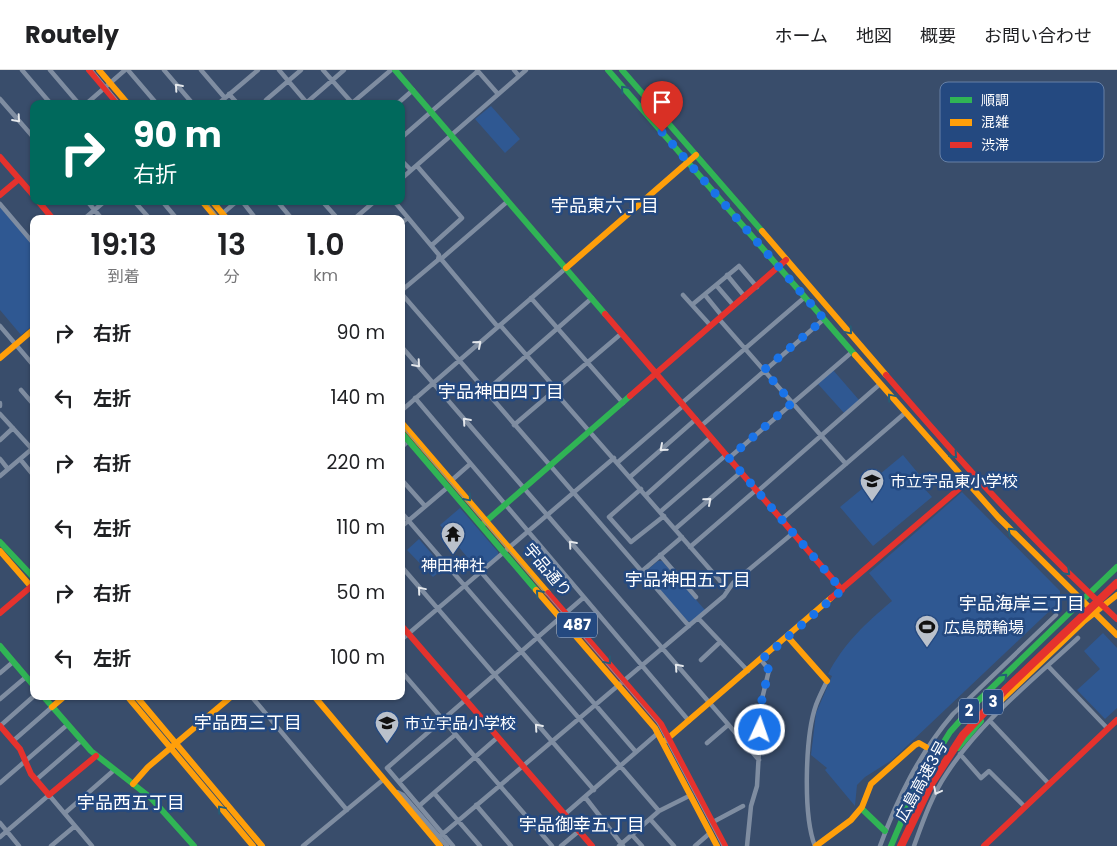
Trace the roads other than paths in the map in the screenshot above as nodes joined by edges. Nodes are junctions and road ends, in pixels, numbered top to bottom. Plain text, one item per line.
1 (22, 70) edge
2 (50, 70) edge
3 (89, 70) edge
4 (98, 70) edge
5 (127, 70) edge
6 (164, 70) edge
7 (200, 70) edge
8 (258, 70) edge
9 (279, 70) edge
10 (301, 70) edge
11 (323, 70) edge
12 (344, 70) edge
13 (391, 70) edge
14 (395, 70) edge
15 (478, 70) edge
16 (514, 70) edge
17 (526, 70) edge
18 (608, 70) edge
19 (622, 70) edge
20 (519, 76) junction
21 (332, 80) junction
22 (288, 81) junction
23 (107, 86) junction
24 (413, 90) junction
25 (230, 94) junction
26 (498, 94) junction
27 (225, 98) junction
28 (0, 99) edge
29 (48, 100) edge
30 (76, 100) edge
31 (91, 100) edge
32 (116, 100) edge
33 (123, 100) edge
34 (153, 100) edge
35 (190, 100) edge
36 (223, 100) edge
37 (235, 100) edge
38 (266, 100) edge
39 (304, 100) edge
40 (309, 100) edge
41 (349, 100) edge
42 (356, 100) edge
43 (402, 100) edge
44 (432, 112) junction
45 (30, 133) edge
46 (405, 135) edge
47 (452, 135) junction
48 (696, 155) junction
49 (0, 157) edge
50 (688, 162) junction
51 (405, 164) edge
52 (417, 166) junction
53 (411, 170) junction
54 (405, 175) edge
55 (19, 179) junction
56 (30, 191) edge
57 (0, 195) edge
58 (508, 201) junction
59 (0, 204) edge
60 (41, 205) edge
61 (91, 205) edge
62 (101, 205) edge
63 (138, 205) edge
64 (165, 205) edge
65 (207, 205) edge
66 (233, 205) edge
67 (245, 205) edge
68 (280, 205) edge
69 (326, 205) edge
70 (370, 205) edge
71 (397, 205) edge
72 (95, 210) junction
73 (50, 215) edge
74 (89, 215) edge
75 (99, 215) edge
76 (146, 215) edge
77 (174, 215) edge
78 (220, 215) edge
79 (224, 215) edge
80 (253, 215) edge
81 (289, 215) edge
82 (334, 215) edge
83 (359, 215) edge
84 (408, 218) junction
85 (405, 220) edge
86 (30, 239) edge
87 (432, 245) junction
88 (786, 260) junction
89 (779, 267) junction
90 (566, 268) junction
91 (727, 275) junction
92 (716, 285) junction
93 (757, 287) junction
94 (405, 289) edge
95 (683, 294) dead end
96 (705, 294) junction
97 (405, 297) edge
98 (745, 297) junction
99 (805, 297) junction
100 (532, 298) junction
101 (592, 298) junction
102 (693, 304) junction
103 (734, 306) junction
104 (721, 317) junction
105 (824, 319) junction
106 (0, 326) edge
107 (499, 326) junction
108 (711, 326) junction
109 (558, 328) junction
110 (30, 332) edge
111 (622, 333) junction
112 (16, 344) junction
113 (745, 348) junction
114 (405, 350) edge
115 (852, 352) junction
116 (526, 356) junction
117 (0, 358) edge
118 (459, 360) junction
119 (30, 361) edge
120 (587, 363) junction
121 (764, 370) junction
122 (656, 373) junction
123 (433, 382) junction
124 (880, 384) junction
125 (21, 390) dead end
126 (555, 390) junction
127 (486, 391) junction
128 (415, 398) junction
129 (30, 400) edge
130 (622, 403) junction
131 (792, 403) junction
132 (683, 404) junction
133 (405, 407) edge
134 (905, 413) junction
135 (0, 414) edge
136 (698, 422) junction
137 (514, 425) junction
138 (405, 427) edge
139 (13, 428) junction
140 (589, 432) junction
141 (821, 436) junction
142 (405, 437) edge
143 (711, 437) junction
144 (0, 440) edge
145 (408, 441) junction
146 (405, 444) edge
147 (30, 445) edge
148 (30, 451) edge
149 (728, 457) junction
150 (0, 459) edge
151 (20, 459) junction
152 (616, 460) junction
153 (846, 464) junction
154 (469, 465) junction
155 (550, 465) junction
156 (8, 469) junction
157 (30, 471) edge
158 (741, 472) junction
159 (0, 476) edge
160 (974, 476) junction
161 (630, 477) junction
162 (450, 483) junction
163 (966, 483) junction
164 (405, 484) edge
165 (524, 488) junction
166 (641, 489) junction
167 (757, 491) junction
168 (573, 494) junction
169 (646, 495) junction
170 (504, 505) junction
171 (425, 506) junction
172 (662, 514) junction
173 (548, 516) junction
174 (405, 517) edge
175 (782, 519) junction
176 (408, 521) junction
177 (484, 523) junction
178 (405, 524) edge
179 (675, 529) junction
180 (793, 532) junction
181 (528, 533) junction
182 (682, 537) junction
183 (0, 542) edge
184 (510, 547) junction
185 (690, 547) junction
186 (1, 553) edge
187 (504, 553) junction
188 (660, 555) junction
189 (1117, 566) edge
190 (405, 571) edge
191 (481, 572) junction
192 (641, 572) junction
193 (30, 574) edge
194 (1117, 583) edge
195 (30, 584) edge
196 (465, 586) junction
197 (30, 589) edge
198 (728, 590) junction
199 (842, 590) junction
200 (1091, 595) junction
201 (1117, 595) edge
202 (696, 597) dead end
203 (583, 598) junction
204 (1083, 602) junction
205 (1103, 605) junction
206 (438, 609) junction
207 (0, 613) edge
208 (1095, 613) junction
209 (564, 616) junction
210 (1056, 616) dead end
211 (698, 618) junction
212 (1117, 619) edge
213 (689, 626) junction
214 (405, 630) edge
215 (1039, 632) junction
216 (1052, 633) junction
217 (409, 634) junction
218 (1117, 635) edge
219 (405, 637) edge
220 (788, 637) junction
221 (538, 638) junction
222 (1078, 638) dead end
223 (1062, 642) junction
224 (720, 643) junction
225 (0, 646) edge
226 (662, 649) junction
227 (522, 652) junction
228 (1063, 652) junction
229 (701, 660) dead end
230 (761, 660) junction
231 (13, 662) junction
232 (642, 666) junction
233 (1048, 666) junction
234 (748, 671) junction
235 (0, 673) edge
236 (405, 676) edge
237 (494, 676) junction
238 (26, 677) junction
239 (827, 681) joint
240 (30, 682) edge
241 (622, 684) junction
242 (1011, 690) junction
243 (0, 699) edge
244 (30, 700) edge
245 (46, 700) edge
246 (60, 700) edge
247 (131, 700) edge
248 (139, 700) edge
249 (227, 700) edge
250 (254, 700) edge
251 (317, 700) edge
252 (467, 701) junction
253 (1010, 702) junction
254 (710, 704) junction
255 (596, 705) junction
256 (52, 707) junction
257 (580, 719) junction
258 (1117, 720) edge
259 (443, 721) junction
260 (689, 721) junction
261 (990, 721) junction
262 (67, 725) junction
263 (728, 725) junction
264 (0, 726) edge
265 (1108, 728) junction
266 (659, 733) junction
267 (455, 735) junction
268 (498, 737) junction
269 (666, 739) junction
270 (13, 741) junction
271 (81, 741) junction
272 (552, 742) junction
273 (707, 743) dead end
274 (173, 745) junction
275 (926, 747) junction
276 (636, 752) junction
277 (960, 754) junction
278 (96, 756) junction
279 (474, 758) junction
280 (25, 760) junction
281 (759, 760) junction
282 (523, 766) junction
283 (620, 766) junction
284 (113, 771) junction
285 (384, 779) junction
286 (36, 780) junction
287 (399, 782) junction
288 (0, 783) edge
289 (133, 784) junction
290 (1049, 784) junction
291 (498, 786) junction
292 (594, 790) junction
293 (394, 791) junction
294 (434, 793) junction
295 (694, 793) junction
296 (49, 796) junction
297 (585, 797) junction
298 (911, 797) junction
299 (476, 805) junction
300 (419, 806) junction
301 (743, 806) dead end
302 (1025, 807) junction
303 (895, 808) junction
304 (862, 809) junction
305 (347, 810) junction
306 (659, 811) junction
307 (927, 811) junction
308 (65, 813) junction
309 (565, 814) junction
310 (918, 814) junction
311 (650, 819) junction
312 (458, 821) junction
313 (713, 822) junction
314 (0, 823) edge
315 (75, 826) junction
316 (7, 831) junction
317 (579, 831) junction
318 (885, 832) junction
319 (710, 833) junction
320 (632, 835) junction
321 (441, 836) junction
322 (0, 837) edge
323 (621, 845) edge
324 (19, 846) edge
325 (51, 846) edge
326 (92, 846) edge
327 (194, 846) edge
328 (253, 846) edge
329 (262, 846) edge
330 (303, 846) edge
331 (440, 846) edge
332 (446, 846) edge
333 (453, 846) edge
334 (480, 846) edge
335 (511, 846) edge
336 (552, 846) edge
337 (561, 846) edge
338 (592, 846) edge
339 (642, 846) edge
340 (674, 846) edge
341 (695, 846) edge
342 (717, 846) edge
343 (725, 846) edge
344 (747, 846) edge
345 (816, 846) edge
346 (880, 846) edge
347 (891, 846) edge
348 (903, 846) edge
349 (914, 846) edge
350 (984, 846) edge

1 - 29 street
2 - 30 street
3 - 23 main road
4 - 23 main road
5 - 23 street
5 - 34 street
35 -> 6 street
7 - 27 street
8 - 25 street
9 - 22 street
10 - 22 street
11 - 21 street
12 - 21 street
13 - 42 street
14 - 24 main road
15 - 26 street
15 - 44 street
16 - 20 street
17 - 20 street
50 -> 18 main road
19 - 48 main road
20 - 26 street
21 - 40 street
21 - 41 street
22 - 38 street
22 - 39 street
23 - 31 street
23 - 32 main road
23 - 33 main road
24 - 43 street
24 - 44 main road
25 - 27 street
25 - 37 street
26 - 47 street
27 - 36 street
28 -> 45 street
44 - 46 street
44 - 47 main road
47 - 52 street
47 - 58 main road
48 - 50 main road
48 - 88 main road
49 - 55 main road
50 - 89 main road
50 - 90 main road
51 - 53 street
52 - 53 street
52 - 87 street
53 - 54 street
55 - 56 main road
55 - 57 main road
58 - 90 main road
58 - 107 street
59 - 86 street
60 - 73 main road
61 - 72 street
62 - 72 street
63 - 76 street
64 - 77 street
65 - 78 main road
66 - 79 street
67 - 80 street
68 - 81 street
69 - 82 street
70 - 83 street
71 - 84 street
72 - 74 street
72 - 75 street
84 - 85 street
84 - 87 street
87 - 94 street
88 - 89 main road
88 -> 160 main road
89 - 93 main road
89 - 99 main road
90 - 100 street
90 - 101 main road
91 - 92 street
91 - 93 street
91 - 98 street
92 - 96 street
92 - 103 street
93 - 98 main road
95 - 102 street
96 - 102 street
96 - 104 street
97 - 118 street
98 - 103 main road
99 - 105 main road
99 - 113 street
100 - 107 street
100 - 109 street
101 - 109 street
101 - 111 main road
102 - 108 street
103 - 104 main road
104 - 108 main road
104 - 113 street
105 - 115 main road
105 - 121 street
106 - 112 street
107 - 116 street
118 -> 107 street
108 - 122 main road
109 - 116 street
109 - 120 street
110 - 112 main road
111 - 120 street
111 - 122 main road
112 - 117 main road
112 - 119 street
113 - 121 street
113 - 132 street
114 -> 123 street
115 - 124 main road
115 - 131 street
116 - 126 street
116 - 127 street
118 - 123 street
118 - 127 street
120 - 126 street
120 - 130 street
121 - 131 street
121 - 136 street
122 - 130 main road
122 - 132 main road
123 - 128 street
165 -> 123 street
134 -> 124 main road
124 - 141 street
125 - 129 street
126 - 137 street
126 - 140 street
127 - 137 street
128 - 133 street
128 - 154 street
130 - 140 main road
131 - 141 street
131 - 149 street
132 - 136 main road
132 - 152 street
134 - 153 street
134 - 163 main road
135 - 139 street
136 - 143 main road
136 -> 161 street
137 - 155 street
138 - 162 main road, 宇品通り / 487
139 - 144 street
139 - 147 street
140 - 152 street
140 - 155 main road
141 - 153 street
141 - 167 street
142 - 145 main road, 宇品通り / 487
143 - 149 main road
143 - 169 street
145 - 146 street
145 - 162 main road, 宇品通り / 487
148 - 151 street
149 - 158 main road
149 - 172 street
150 - 156 street
151 - 156 street
151 - 157 street
152 - 161 street
152 - 168 street
153 - 175 street
154 - 162 street
154 - 170 street
155 - 165 main road
155 - 168 street
156 - 159 street
158 - 167 main road
179 -> 158 street
160 - 163 main road
160 -> 200 main road
161 - 166 street
162 - 171 street
162 - 177 main road, 宇品通り / 487
163 - 199 main road
204 -> 163 main road
164 - 171 street
165 - 170 main road
165 - 173 street
166 - 169 street
166 - 172 street
167 - 175 main road
167 - 185 street
168 - 173 street
168 - 192 street
169 - 172 street
170 - 177 main road
170 - 181 street
171 - 176 street
172 - 179 street
173 - 181 street
226 -> 173 street
174 - 176 street
175 - 180 main road
176 - 178 street
176 - 196 street
177 - 184 main road, 宇品通り / 487
177 - 187 main road, 宇品通り / 487
179 - 182 street
180 - 198 street
180 - 199 main road
181 - 184 street
181 - 203 street
182 - 185 street
182 - 188 street
183 - 193 main road
184 - 187 street
184 - 209 main road, 宇品通り / 487
185 - 198 street
186 - 195 main road
187 - 191 street
209 -> 187 main road, 宇品通り / 487
188 - 192 street
188 - 202 street
189 - 200 main road, 2
206 -> 190 street
191 - 196 street
191 - 221 street
192 - 213 street
194 - 348 main road, 広島高速3号 / 3, bridge
196 - 206 street
196 - 227 street
197 - 207 main road
198 - 211 street
199 - 220 main road
200 - 204 main road, 2
200 - 205 main road
201 - 205 main road, 2
203 - 209 street
203 - 232 street
204 - 208 main road
204 - 216 main road, 2
205 - 208 main road, 2
205 - 212 main road
206 - 217 street
206 - 237 street
208 - 218 main road
208 - 223 main road, 2
209 - 221 street
209 - 241 main road, 宇品通り / 487
210 - 215 street
211 - 213 street
211 - 224 street
213 - 226 street
214 - 217 main road
215 - 216 street
215 - 275 street
298 -> 216 main road, 2
217 - 219 street
217 - 252 main road
220 - 230 main road
220 - 239 main road
221 - 227 street
221 - 255 street
222 - 228 street
223 - 228 street
223 - 242 main road, 2
224 - 229 street
224 - 234 street
225 - 231 main road
226 - 232 street
254 -> 226 street
227 - 237 street
227 - 257 street
228 - 233 street
230 - 234 main road
230 - 281 street
231 - 235 street
231 - 238 main road
232 - 241 street
232 - 260 street
233 - 253 street
233 - 265 street
234 - 254 main road
236 - 259 street
237 - 252 street
272 -> 237 street
238 - 240 main road
238 - 243 street
239 - 345 street
241 - 255 street
241 - 266 main road, 宇品通り / 487
241 - 269 main road, 宇品通り / 487
242 - 253 street
242 - 310 main road, 2
244 - 264 street
245 - 256 main road
246 - 256 main road
247 - 274 main road
248 - 274 main road
249 - 274 main road
250 - 305 street
251 - 285 main road
252 - 259 street
252 - 268 main road
253 - 261 street
254 - 260 main road
254 - 263 street
255 - 257 street
255 - 276 street
256 - 262 main road
256 - 270 street
257 - 272 street
257 - 283 street
258 - 265 main road
259 - 267 street
259 - 287 street
260 - 269 main road
261 - 277 street
261 - 290 street
262 - 271 main road
262 - 280 street
263 - 273 street
263 - 281 street
264 - 270 main road
265 - 290 main road
266 - 269 main road, 宇品通り / 487
266 - 276 street
267 - 279 street
267 - 287 street
268 - 279 street
268 - 282 main road
269 - 295 main road, 宇品通り / 487
270 - 280 main road
271 - 278 main road
271 - 286 street
272 - 282 street
272 - 292 street
274 - 289 main road
328 -> 274 main road
274 - 329 main road
275 - 303 street
275 - 304 main road
276 - 283 street
277 - 302 street
277 -> 307 street
278 - 284 main road
278 - 296 main road
279 - 291 street
279 - 294 street
280 - 286 main road
280 - 288 street
281 - 344 street
282 - 291 street
282 - 309 main road
283 - 292 street
283 - 306 street
284 - 289 main road
284 - 308 street
285 - 293 main road
285 - 305 street
286 - 296 main road
287 - 300 street
289 - 327 main road
290 - 302 main road
291 - 299 street
291 - 336 street
292 - 297 street
293 - 321 street
293 - 331 main road
294 - 300 street
294 - 312 street
295 - 306 street
295 - 313 main road, 宇品通り / 487
295 - 319 main road, 宇品通り / 487
296 - 308 street
296 - 316 street
297 - 309 street
297 - 323 street
298 - 303 street
298 - 347 main road, 2
299 - 312 street
299 - 335 street
300 - 321 street
301 - 313 street
302 - 350 main road
303 - 318 street
304 - 318 main road
304 - 345 main road
305 - 330 street
306 - 311 street
307 - 310 street
307 - 349 street
308 - 315 street
309 - 317 main road
310 - 348 main road, 2
311 - 320 street
311 - 340 street
312 - 321 street
312 - 334 street
313 - 343 main road, 宇品通り / 487
314 - 316 street
315 - 325 street
315 - 326 street
316 - 322 street
316 - 324 street
317 - 337 street
317 - 338 main road
318 - 346 street
319 - 341 street
319 - 342 main road, 宇品通り / 487
320 - 323 street
320 - 339 street
321 - 332 street
321 - 333 street

